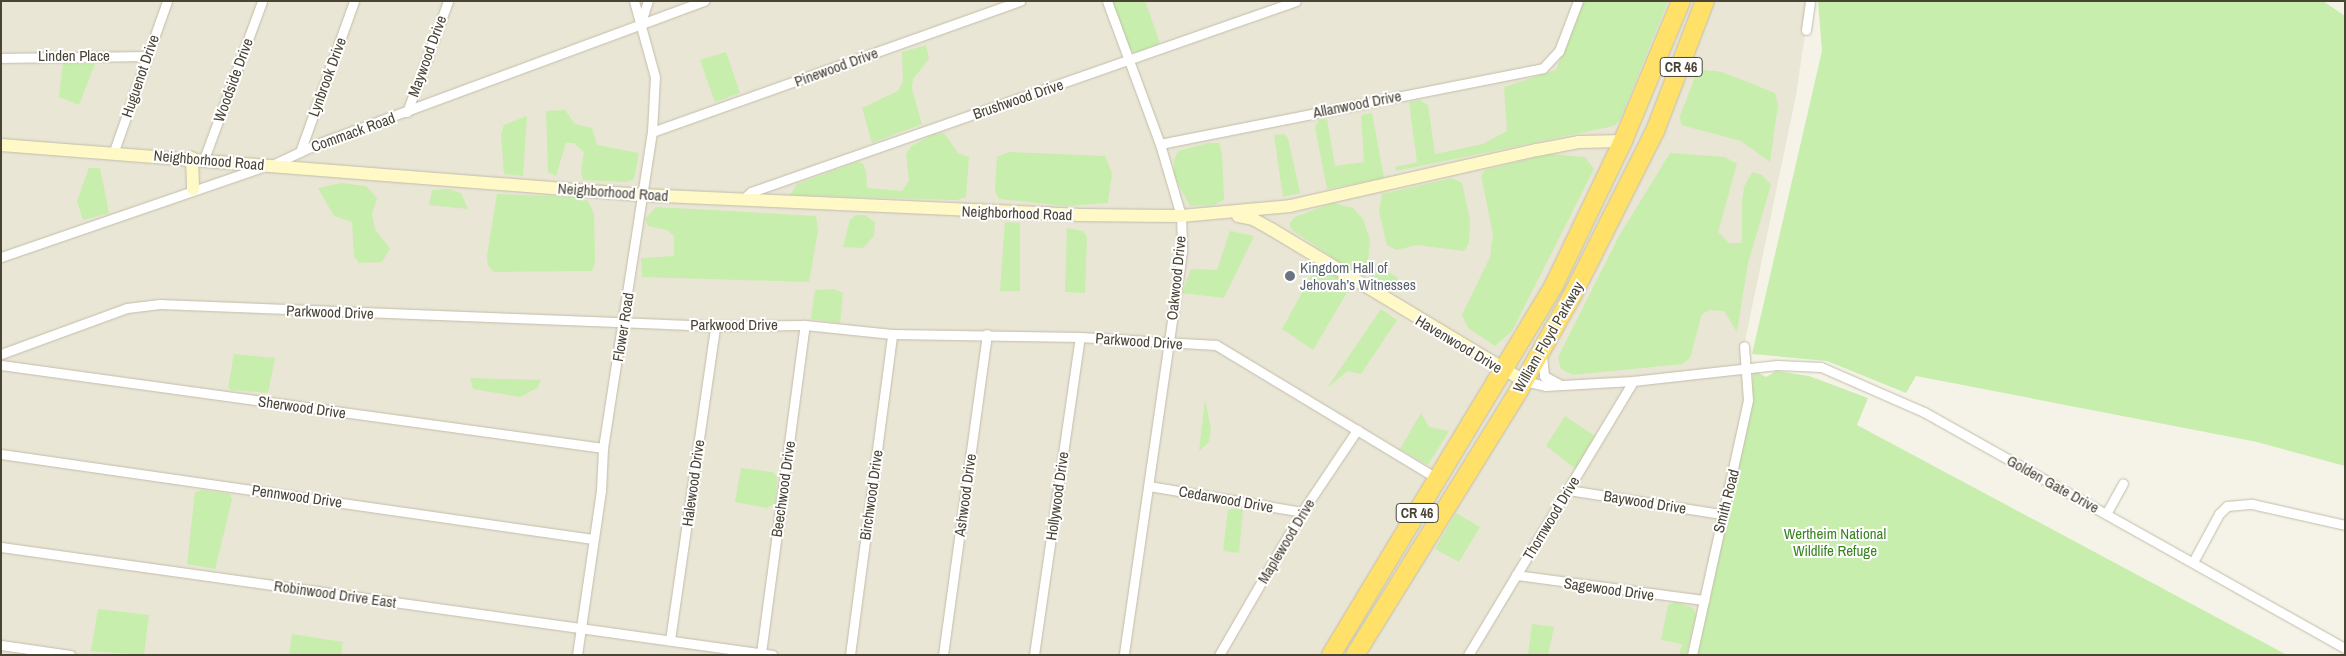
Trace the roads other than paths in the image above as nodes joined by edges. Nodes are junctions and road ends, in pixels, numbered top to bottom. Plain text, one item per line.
1 (167, 1) edge
2 (262, 1) edge
3 (354, 1) edge
4 (448, 1) edge
5 (634, 1) edge
6 (648, 1) edge
7 (704, 1) edge
8 (1020, 1) edge
9 (1107, 1) edge
10 (1296, 1) edge
11 (1578, 1) edge
12 (1681, 1) edge
13 (1705, 1) edge
14 (1810, 1) edge
15 (641, 22) junction
16 (1806, 30) dead end
17 (147, 56) junction
18 (1, 58) edge
19 (1129, 61) junction
20 (407, 112) junction
21 (652, 132) junction
22 (1624, 142) junction
23 (1160, 144) junction
24 (1, 145) edge
25 (114, 151) junction
26 (300, 152) junction
27 (198, 159) junction
28 (273, 165) junction
29 (193, 189) junction
30 (641, 194) junction
31 (742, 200) junction
32 (1290, 206) junction
33 (1226, 214) junction
34 (1181, 216) junction
35 (1264, 225) junction
36 (1, 257) edge
37 (625, 323) junction
38 (804, 325) junction
39 (716, 326) junction
40 (892, 334) junction
41 (987, 334) junction
42 (1080, 337) junction
43 (1168, 344) junction
44 (1744, 346) dead end
45 (1544, 347) junction
46 (1, 354) edge
47 (1, 365) edge
48 (1746, 368) junction
49 (1504, 371) junction
50 (1524, 381) junction
51 (1633, 381) junction
52 (1561, 385) junction
53 (1357, 430) junction
54 (604, 448) junction
55 (1, 454) edge
56 (1438, 479) junction
57 (2123, 483) dead end
58 (1149, 486) junction
59 (1568, 490) junction
60 (1302, 512) junction
61 (1722, 514) junction
62 (2106, 514) junction
63 (2345, 525) edge
64 (593, 539) junction
65 (1, 547) edge
66 (2193, 562) junction
67 (1516, 575) junction
68 (1704, 600) junction
69 (580, 629) junction
70 (670, 640) junction
71 (1, 645) edge
72 (2345, 648) edge
73 (761, 653) junction
74 (70, 655) edge
75 (577, 655) edge
76 (772, 655) edge
77 (850, 655) edge
78 (943, 655) edge
79 (1034, 655) edge
80 (1124, 655) edge
81 (1219, 655) edge
82 (1331, 655) edge
83 (1355, 655) edge
84 (1468, 655) edge
85 (1692, 655) edge

1 - 17 street, Huguenot Drive
2 - 27 street, Woodside Drive
3 - 26 street, Lynbrook Drive
4 - 20 street, Maywood Drive
5 - 15 street, Flower Road
6 - 15 street
7 - 15 street, Commack Road
8 - 21 street, Pinewood Drive
9 - 19 street, Oakwood Drive
10 - 19 street, Brushwood Drive
11 - 23 street, Allanwood Drive
12 - 22 highway, William Floyd Parkway / CR 46
13 - 45 highway, William Floyd Parkway / CR 46
14 - 16 street
15 - 20 street, Commack Road
15 - 21 street, Flower Road
17 - 18 street, Linden Place
17 - 25 street, Huguenot Drive
19 - 23 street, Oakwood Drive
19 - 31 street, Brushwood Drive
20 - 26 street, Commack Road
21 - 30 street, Flower Road
22 - 32 main road
22 - 49 highway, William Floyd Parkway / CR 46
23 - 34 street, Oakwood Drive
24 - 25 main road, Neighborhood Road
25 - 27 main road, Neighborhood Road
26 - 28 street, Commack Road
27 - 28 main road, Neighborhood Road
27 - 29 main road
28 - 29 street, Commack Road
28 - 30 main road, Neighborhood Road
29 - 36 street, Commack Road
30 - 31 main road, Neighborhood Road
30 - 37 street, Flower Road
31 - 34 main road, Neighborhood Road
32 - 33 main road
32 - 35 main road
33 - 34 main road, Neighborhood Road
33 - 35 main road, Havenwood Drive
34 - 43 street, Oakwood Drive
35 - 49 main road, Havenwood Drive
37 - 39 street, Parkwood Drive
37 - 46 street, Parkwood Drive
37 - 54 street, Flower Road
38 - 39 street, Parkwood Drive
38 - 40 street, Parkwood Drive
38 - 73 street, Beechwood Drive
39 - 70 street, Halewood Drive
40 - 41 street, Parkwood Drive
40 - 77 street, Birchwood Drive
41 - 42 street, Parkwood Drive
41 - 78 street, Ashwood Drive
42 - 43 street, Parkwood Drive
42 - 79 street, Hollywood Drive
43 - 53 street, Parkwood Drive
43 - 58 street, Oakwood Drive
44 - 48 street, Smith Road
45 - 50 highway, William Floyd Parkway / CR 46
45 - 52 street
47 - 54 street, Sherwood Drive
48 - 51 street, Havenwood Drive
48 - 61 street, Smith Road
48 - 62 street, Golden Gate Drive
49 - 50 main road, Havenwood Drive
49 - 56 highway, William Floyd Parkway / CR 46
50 - 52 street, Havenwood Drive
50 - 83 highway, William Floyd Parkway / CR 46
51 - 52 street, Havenwood Drive
51 - 59 street, Thornwood Drive
53 - 56 street, Parkwood Drive
53 - 60 street, Maplewood Drive
54 - 64 street, Flower Road
55 - 64 street, Pennwood Drive
56 - 82 highway, William Floyd Parkway / CR 46
57 - 62 street
58 - 60 street, Cedarwood Drive
58 - 80 street, Oakwood Drive
59 - 61 street, Baywood Drive
59 - 67 street, Thornwood Drive
60 - 81 street, Maplewood Drive
61 - 68 street, Smith Road
62 - 66 street, Golden Gate Drive
63 - 66 street
64 - 69 street, Flower Road
65 - 69 street, Robinwood Drive East
66 - 72 street, Golden Gate Drive
67 - 68 street, Sagewood Drive
67 - 84 street, Thornwood Drive
68 - 85 street, Smith Road
69 - 70 street, Robinwood Drive East
69 - 75 street, Flower Road
70 - 73 street, Robinwood Drive East
71 - 74 street
73 - 76 street, Robinwood Drive East

